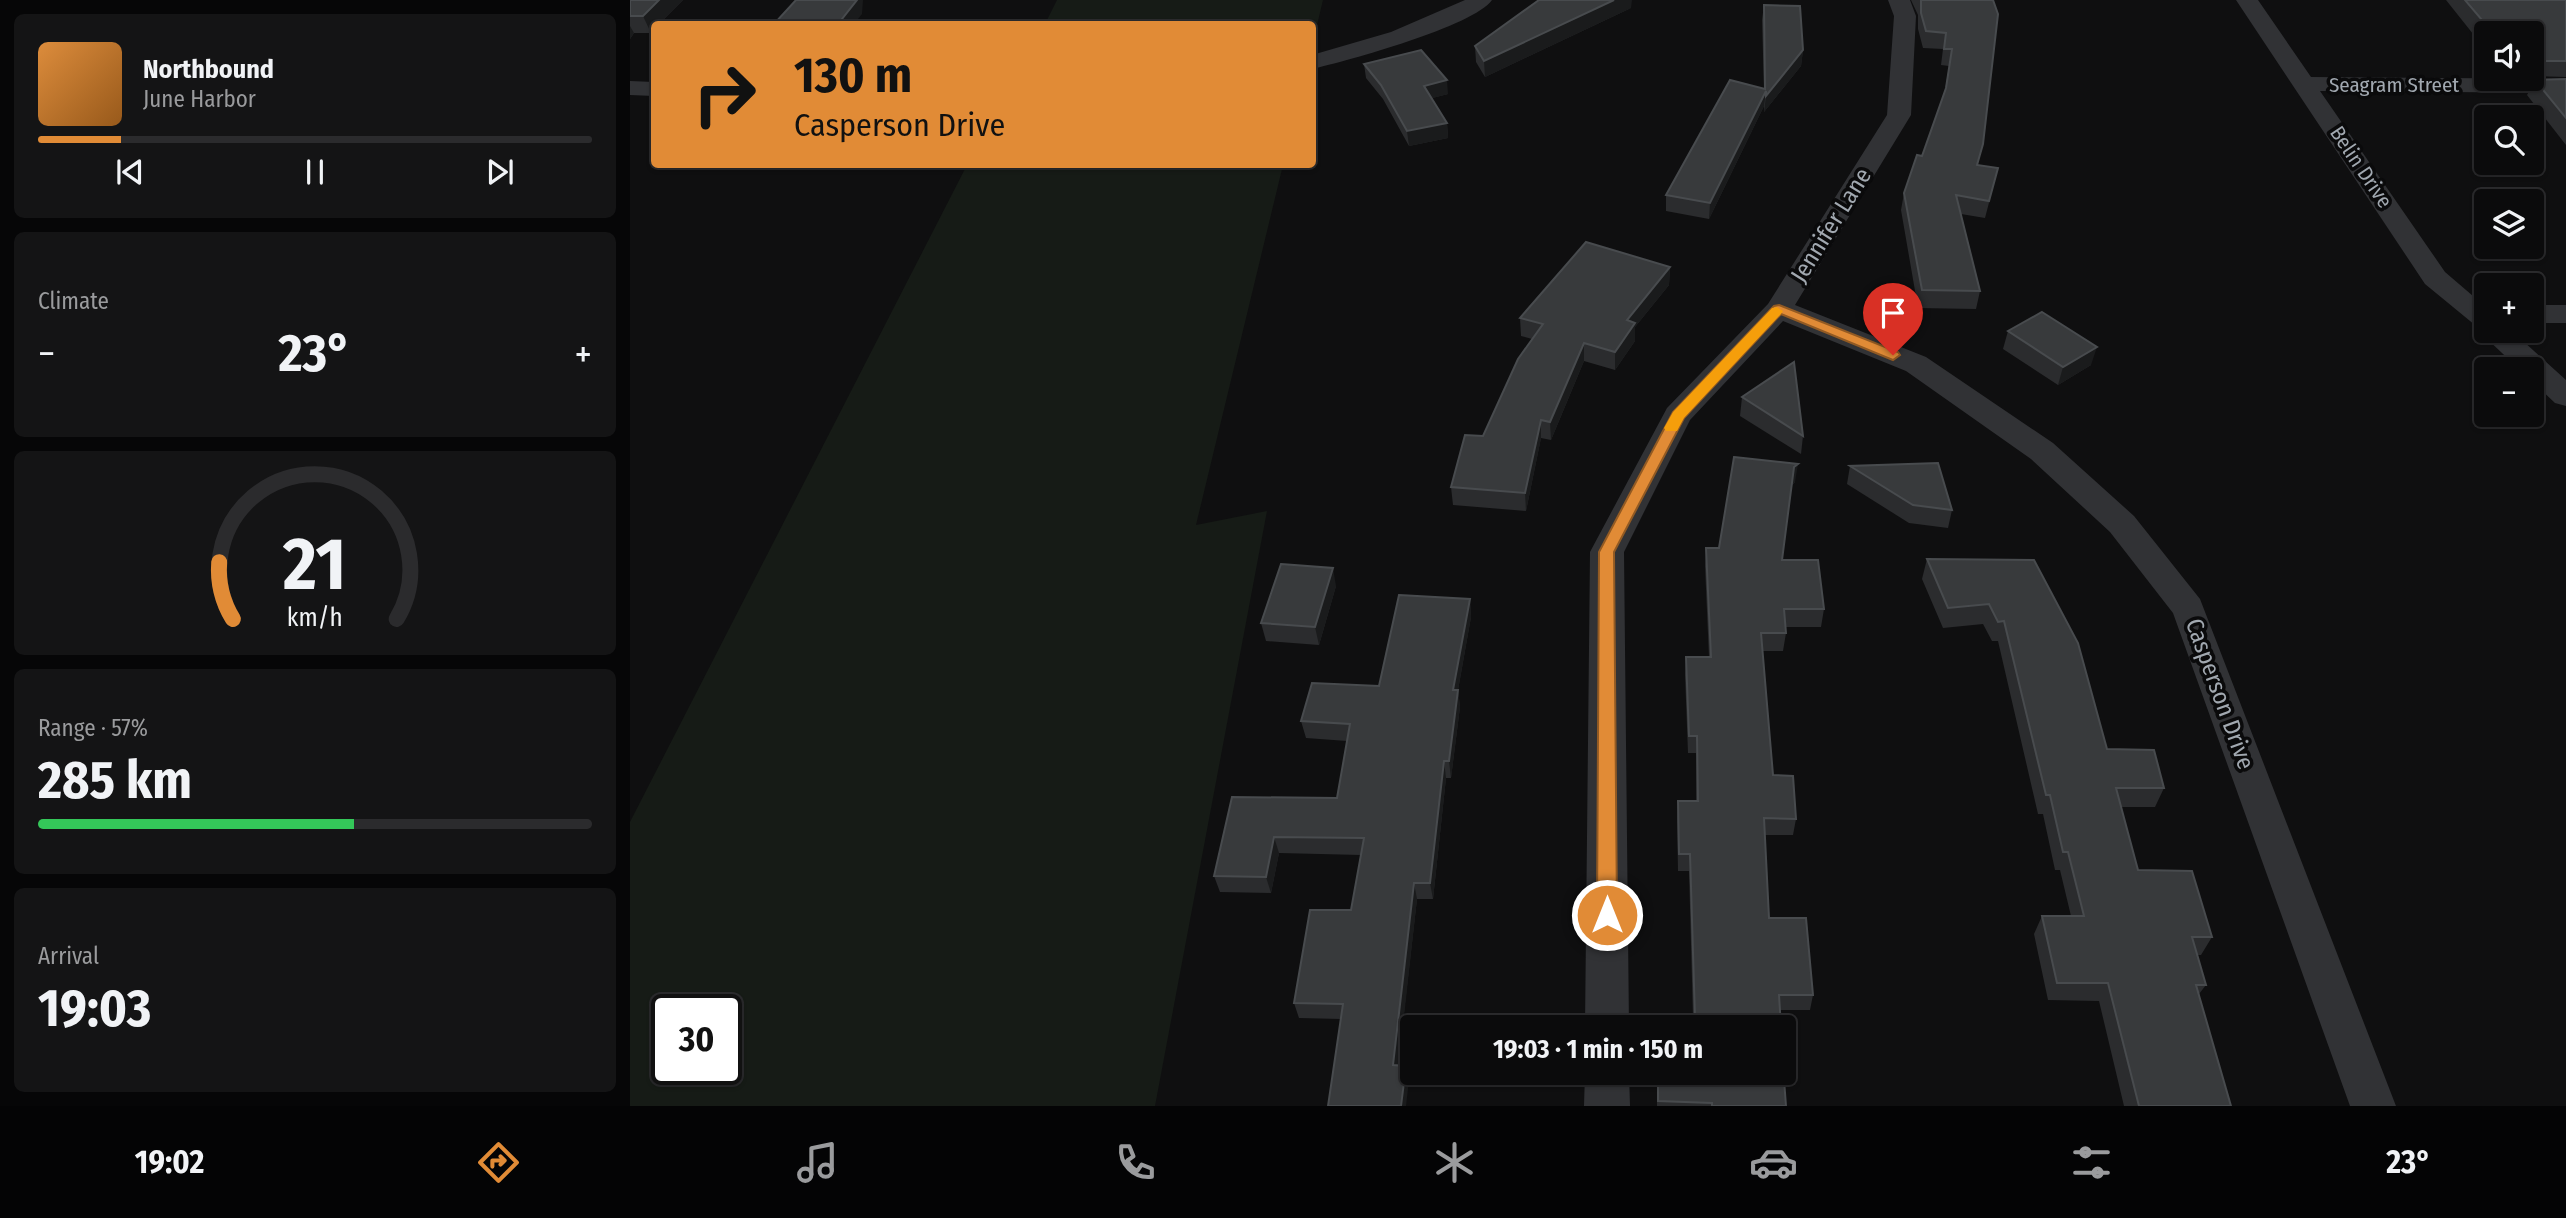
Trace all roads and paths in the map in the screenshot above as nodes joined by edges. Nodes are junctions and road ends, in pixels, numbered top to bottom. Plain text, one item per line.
1 (1481, 0) edge
2 (1899, 0) edge
3 (2247, 0) edge
4 (1316, 61) edge
5 (2305, 84) junction
6 (2566, 86) edge
7 (630, 88) edge
8 (651, 89) edge
9 (1779, 309) junction
10 (2474, 310) edge
11 (2544, 314) edge
12 (2566, 314) edge
13 (2510, 343) edge
14 (2566, 396) edge
15 (1607, 1015) edge
16 (1607, 1085) edge
17 (1607, 1106) edge
18 (2373, 1106) edge

1 - 4 street
2 - 9 street, Jennifer Lane
3 - 5 street, Belin Drive
5 - 6 street, Seagram Street
5 - 10 street, Belin Drive
7 - 8 street
9 - 15 street, Jennifer Lane
9 - 18 street, Casperson Drive
11 - 12 street
13 - 14 street, Belin Drive
16 - 17 street

